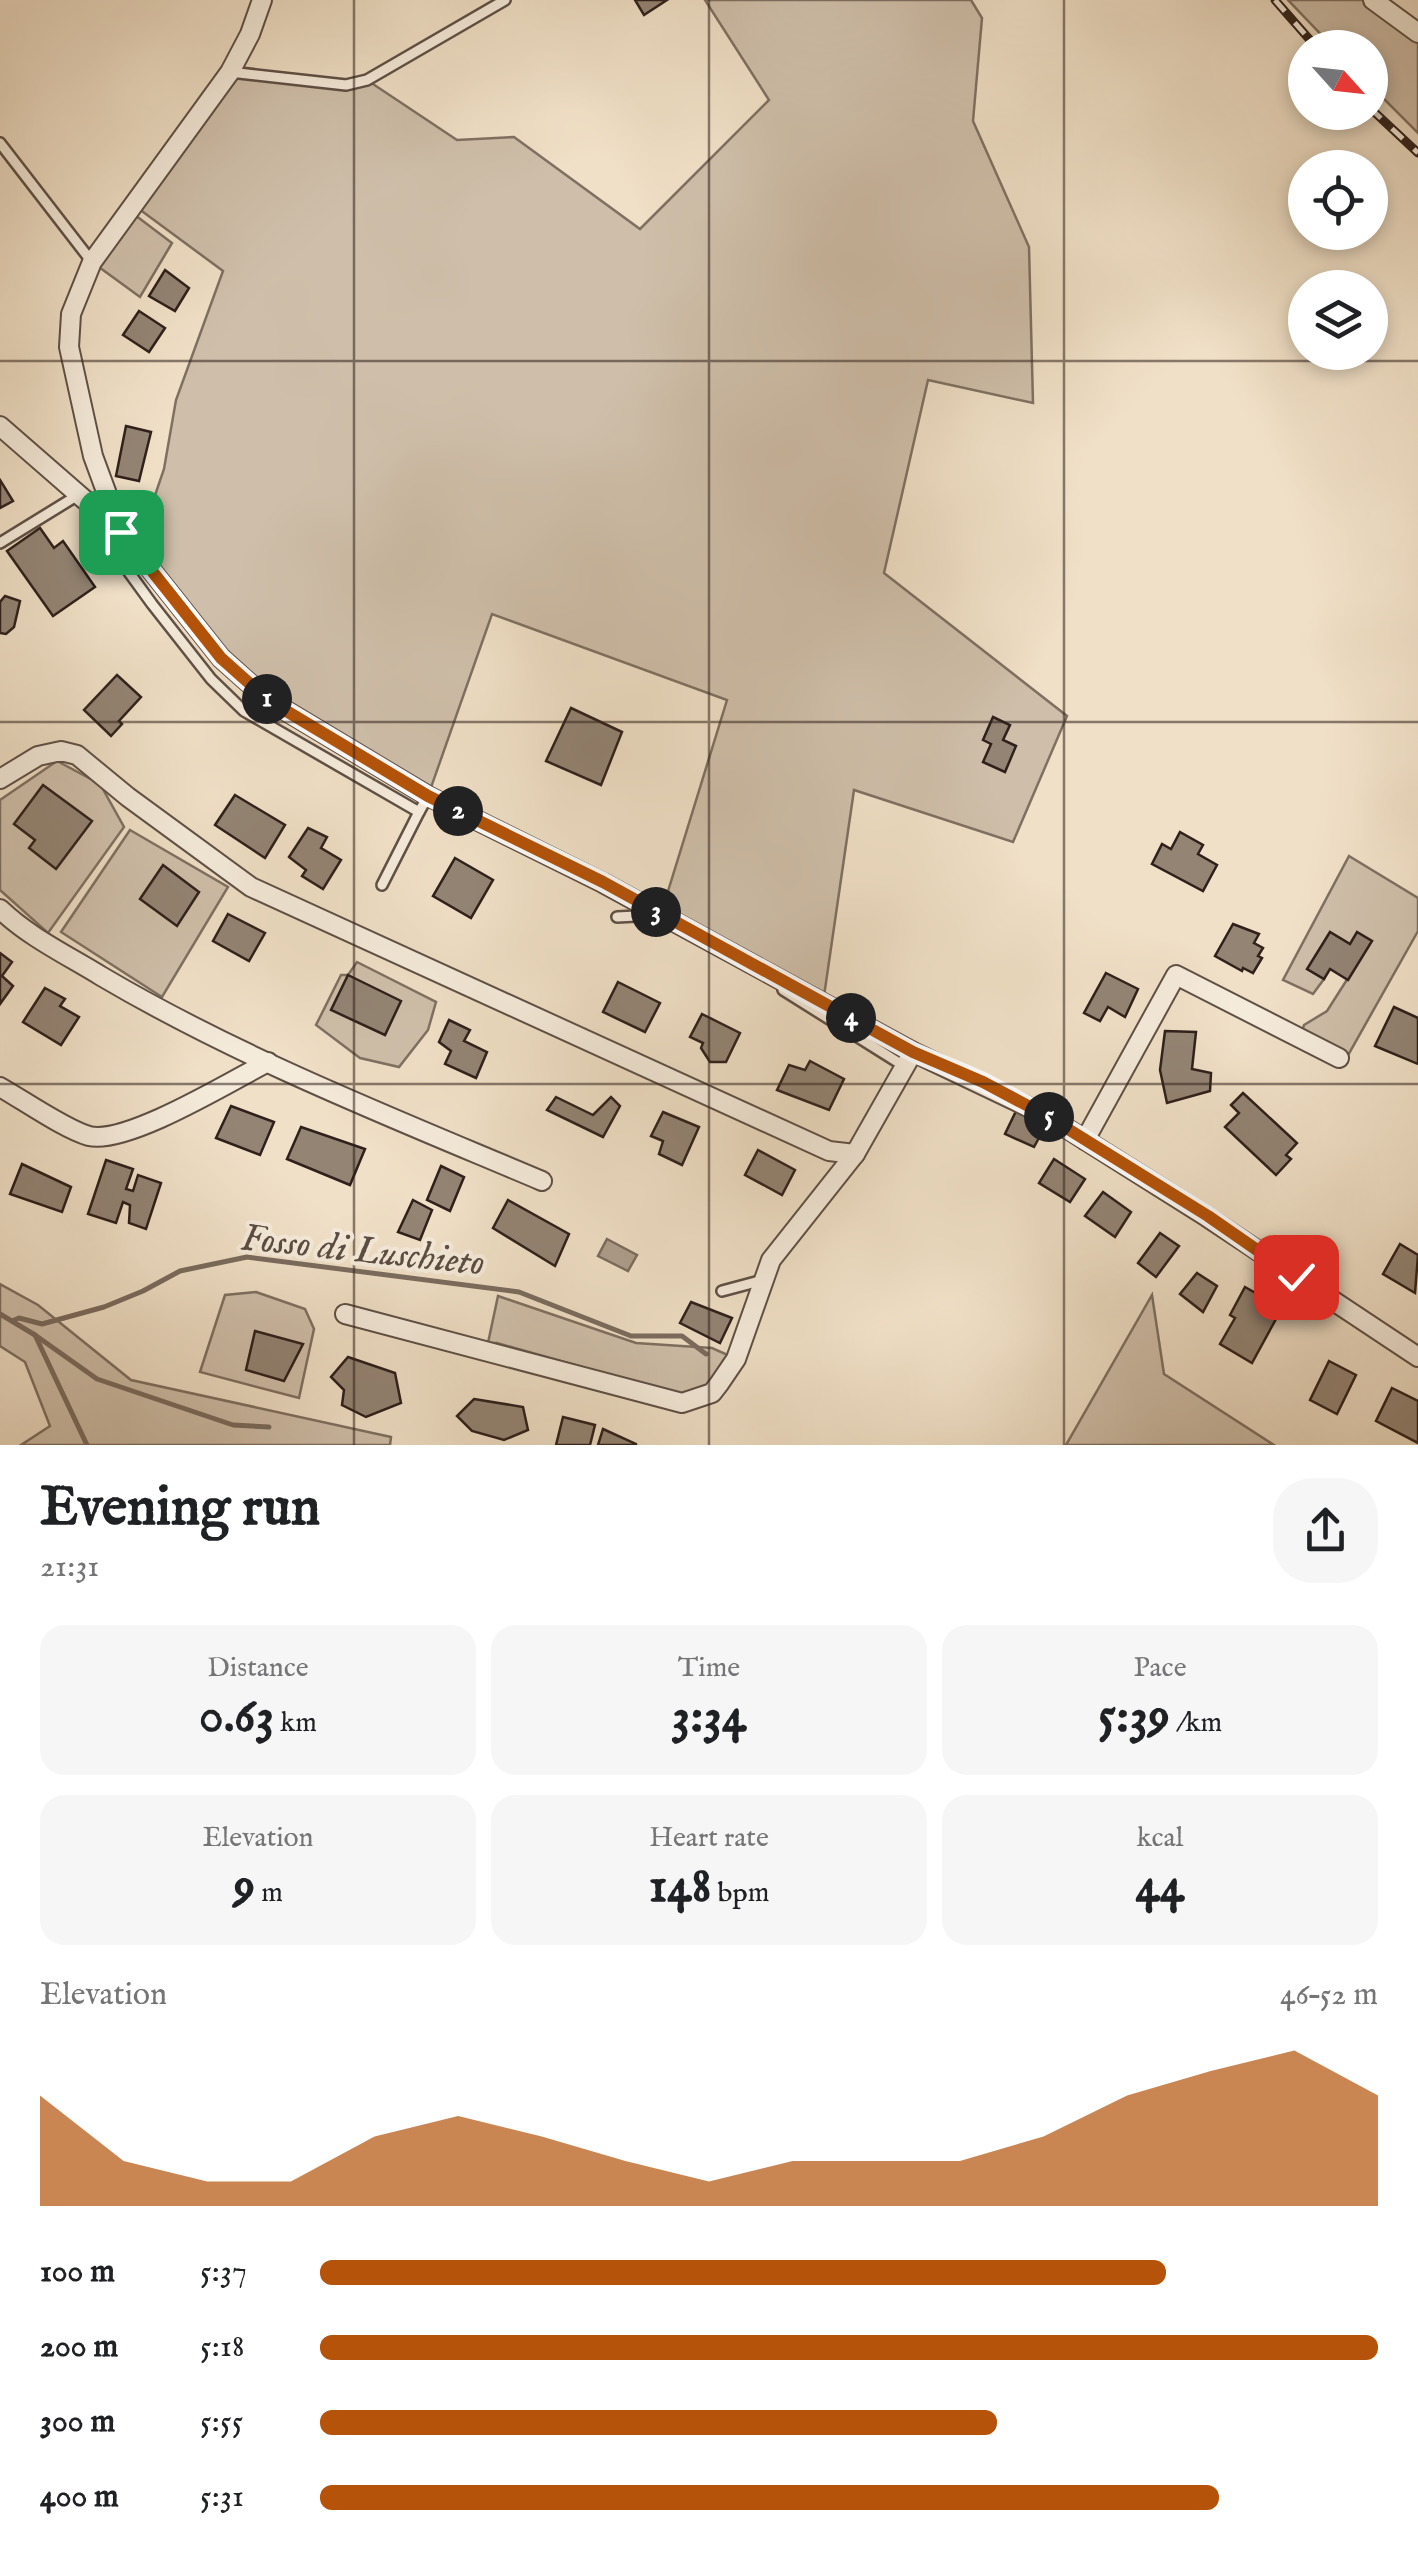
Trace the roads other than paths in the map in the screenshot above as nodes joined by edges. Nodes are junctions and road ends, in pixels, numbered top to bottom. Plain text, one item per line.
1 (262, 0) edge
2 (505, 0) edge
3 (1373, 0) edge
4 (1418, 34) edge
5 (230, 72) junction
6 (0, 143) edge
7 (92, 262) junction
8 (2, 430) edge
9 (78, 495) junction
10 (114, 525) junction
11 (0, 543) edge
12 (0, 779) edge
13 (424, 804) junction
14 (382, 885) dead end
15 (0, 909) edge
16 (661, 914) junction
17 (618, 917) dead end
18 (1339, 1058) dead end
19 (909, 1059) junction
20 (268, 1062) junction
21 (0, 1087) edge
22 (1085, 1140) junction
23 (855, 1154) junction
24 (542, 1182) dead end
25 (765, 1279) junction
26 (722, 1290) dead end
27 (345, 1314) dead end
28 (1418, 1356) edge

1 - 5 street
2 - 5 lane
3 - 4 street
5 - 7 street
6 - 7 lane
7 - 10 street
8 - 9 street
9 - 10 street
9 - 11 lane
10 - 13 street
12 - 23 street
13 - 14 lane
13 - 16 street
15 - 20 street
16 - 17 lane
16 - 19 street
18 - 22 street
19 - 22 street
19 - 23 street
20 - 21 street
20 - 24 street
22 - 28 street
23 - 25 street
25 - 26 lane
25 - 27 street

